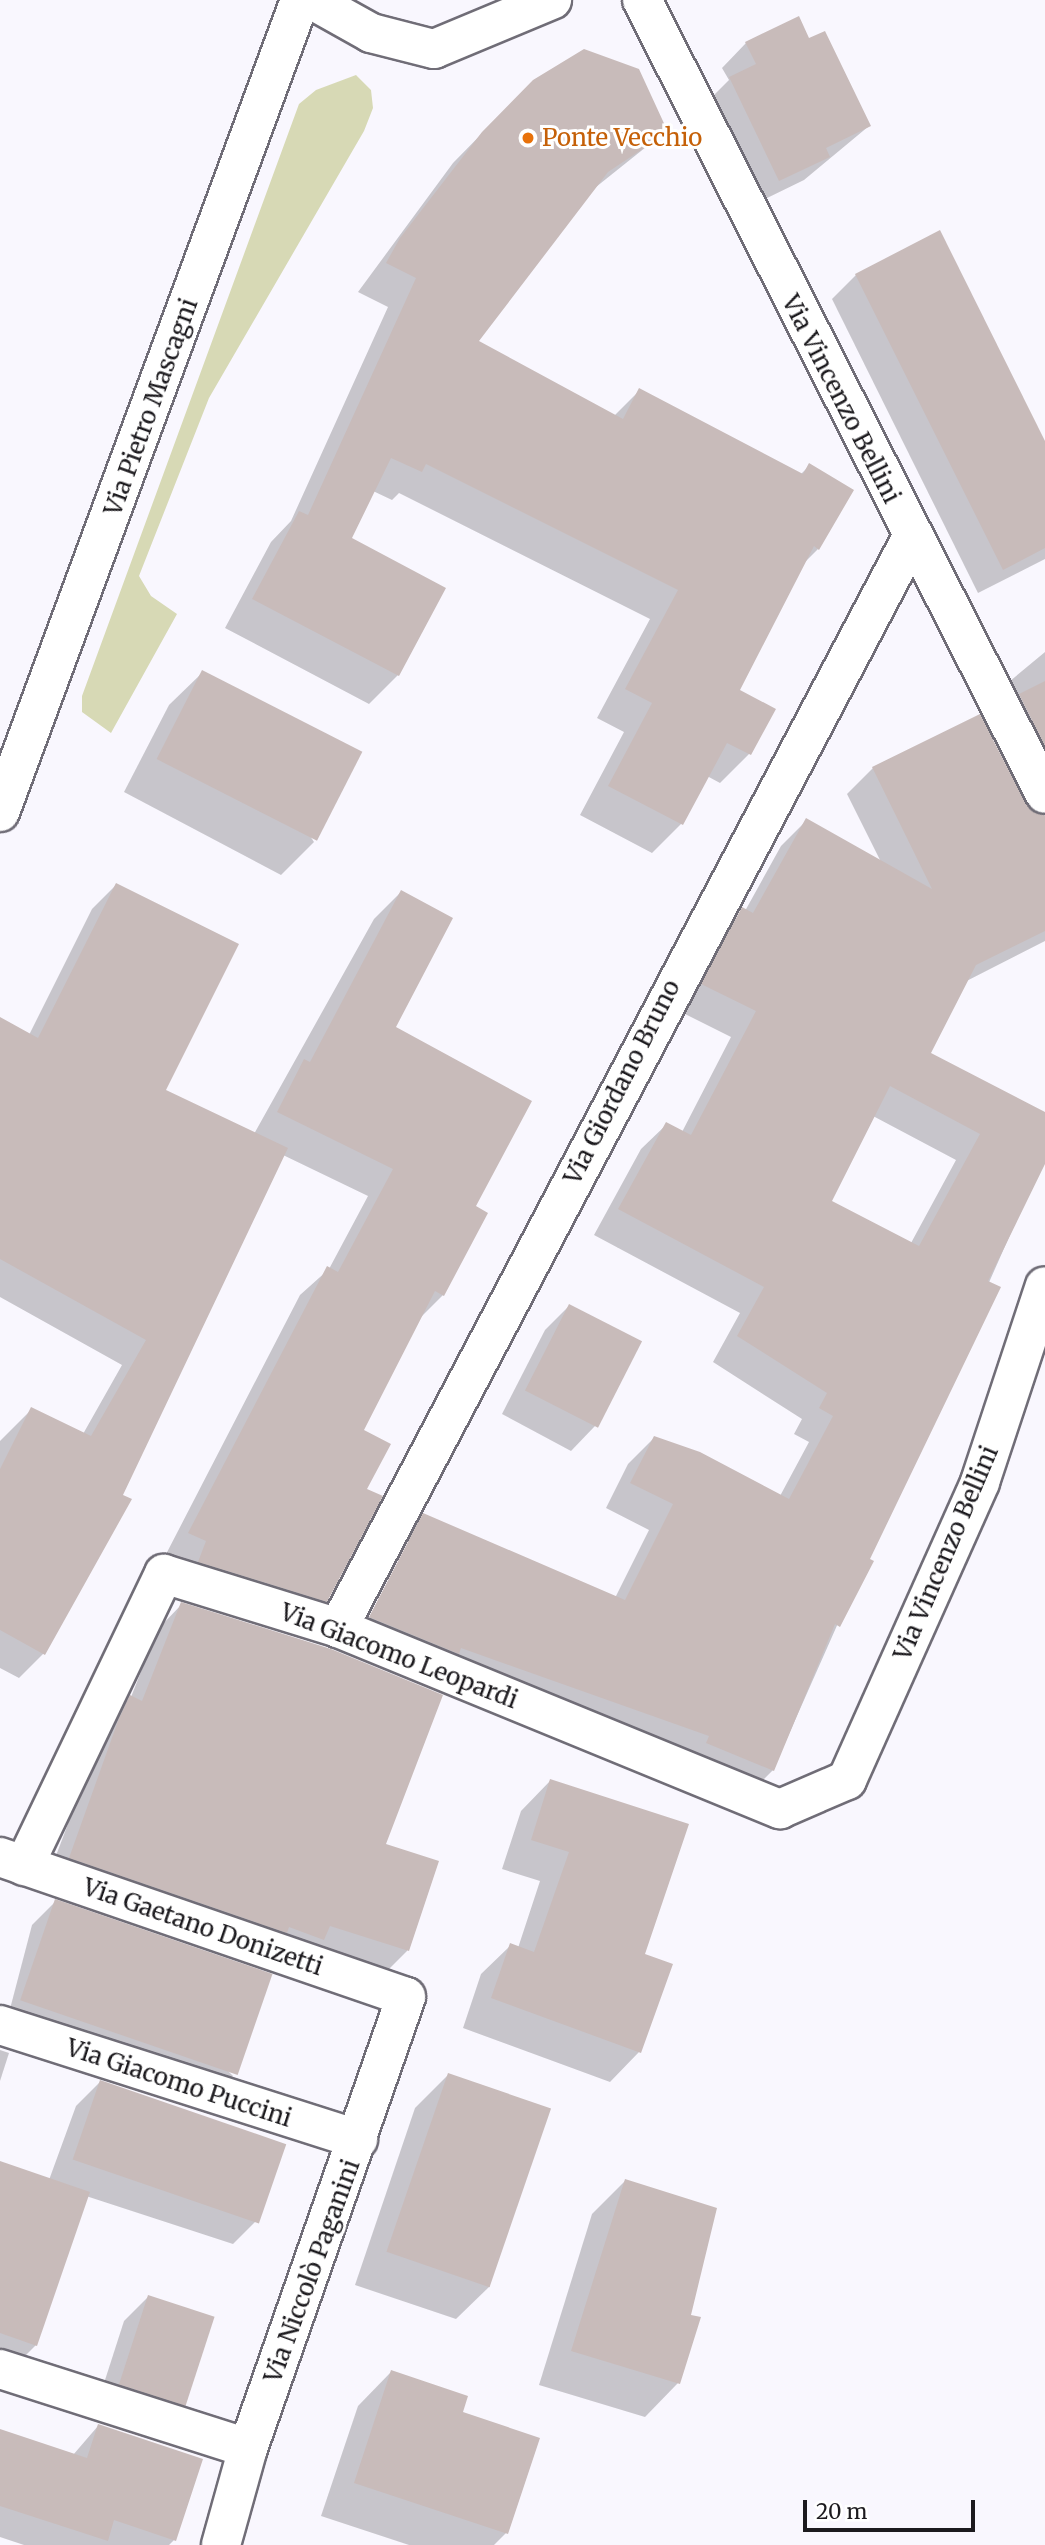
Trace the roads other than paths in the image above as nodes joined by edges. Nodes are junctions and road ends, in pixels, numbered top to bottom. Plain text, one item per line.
1 (300, 0) edge
2 (312, 0) edge
3 (552, 0) edge
4 (642, 0) edge
5 (911, 538) junction
6 (1045, 794) edge
7 (0, 812) edge
8 (1045, 1286) edge
9 (338, 1628) junction
10 (813, 1796) joint
11 (12, 1861) edge
12 (407, 1997) joint
13 (0, 2025) edge
14 (358, 2140) junction
15 (0, 2369) edge
16 (248, 2448) junction
17 (221, 2545) edge

1 - 7 street, Via Pietro Mascagni
2 - 3 street
4 - 5 street, Via Vincenzo Bellini
5 - 6 street, Via Vincenzo Bellini
5 - 9 street, Via Giordano Bruno
8 - 10 street, Via Vincenzo Bellini
9 - 10 street, Via Giacomo Leopardi
9 - 11 street, Via Giacomo Leopardi
11 - 12 street, Via Gaetano Donizetti
12 - 14 street, Via Niccolò Paganini
13 - 14 street, Via Giacomo Puccini
14 - 16 street, Via Niccolò Paganini
15 - 16 street
16 - 17 street, Via Niccolò Paganini

